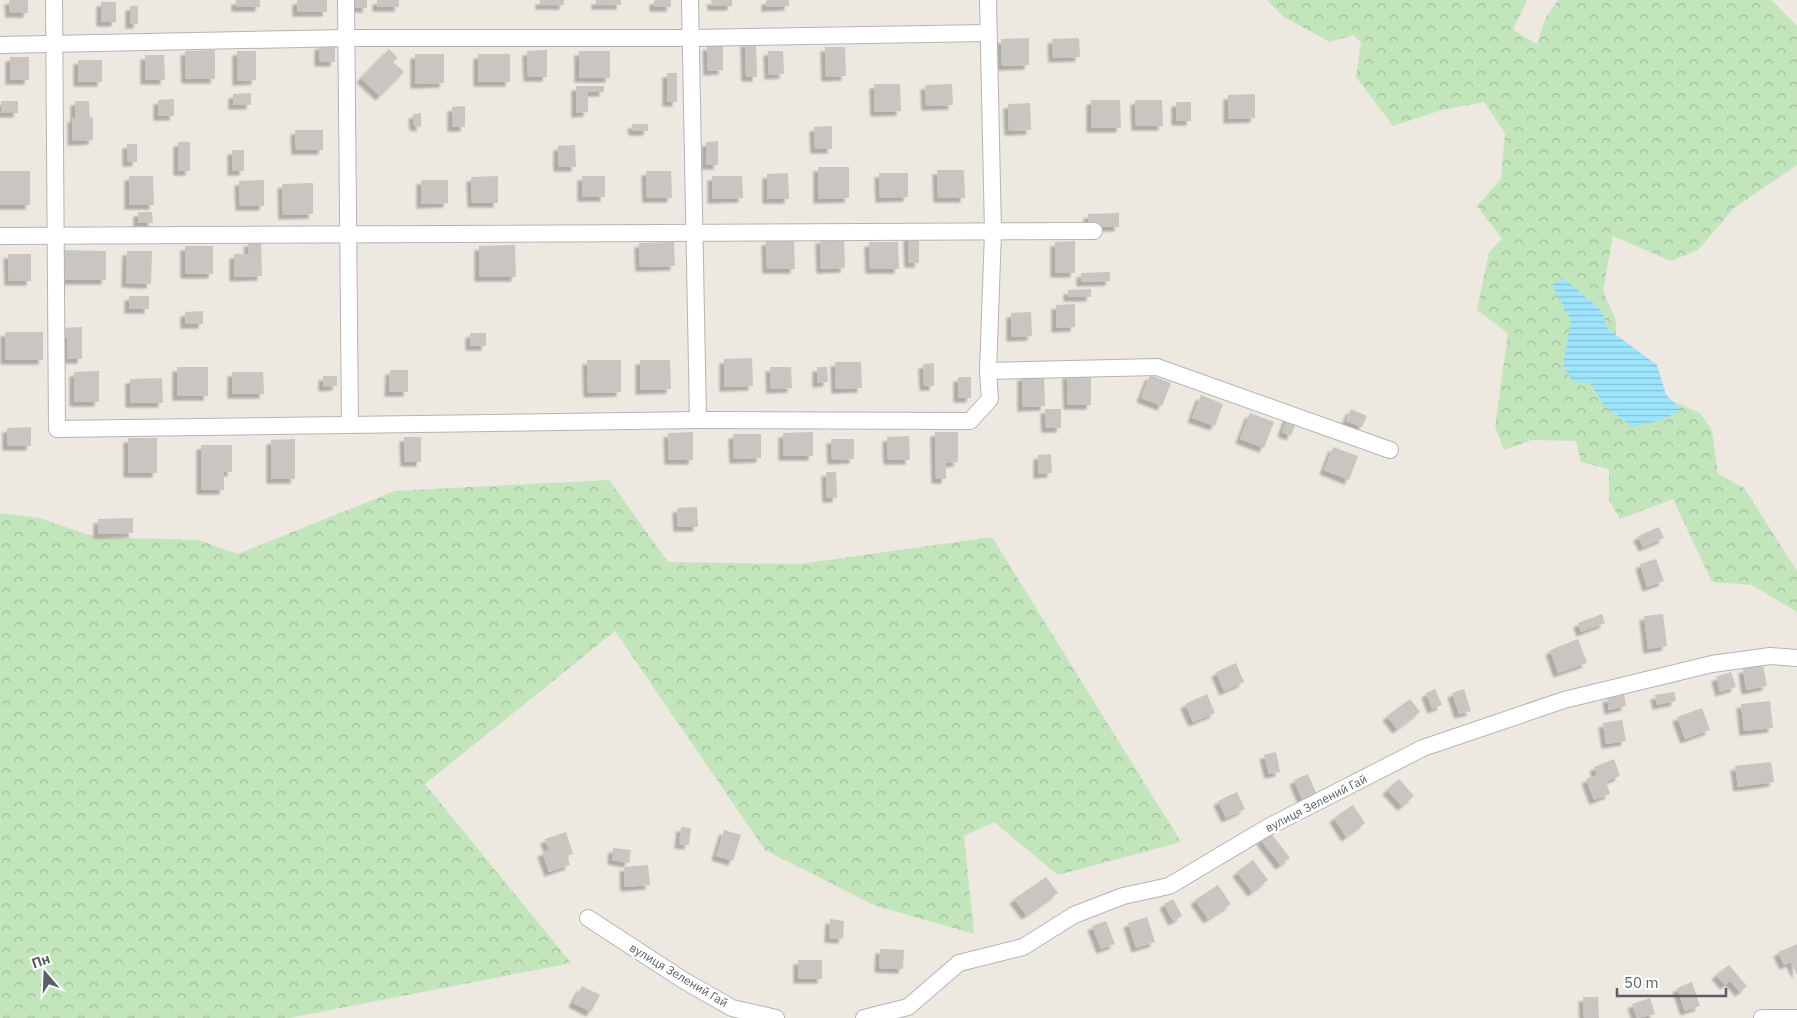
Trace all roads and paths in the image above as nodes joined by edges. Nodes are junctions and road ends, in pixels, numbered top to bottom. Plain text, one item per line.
1 (54, 0) edge
2 (346, 0) edge
3 (690, 0) edge
4 (988, 0) edge
5 (988, 33) junction
6 (346, 38) junction
7 (691, 38) junction
8 (55, 44) junction
9 (0, 45) edge
10 (1094, 231) dead end
11 (992, 232) junction
12 (694, 233) junction
13 (348, 235) junction
14 (0, 236) edge
15 (56, 236) junction
16 (988, 371) junction
17 (698, 420) junction
18 (350, 425) junction
19 (1390, 450) dead end
20 (1797, 658) edge
21 (588, 918) dead end
22 (733, 1013) edge
23 (776, 1018) edge
24 (864, 1018) edge
25 (1762, 1018) edge
26 (1797, 1018) edge

1 - 8 street
2 - 6 street
3 - 7 street
4 - 5 street
5 - 7 street
5 - 11 street
6 - 7 street
6 - 8 street
6 - 13 street
7 - 12 street
8 - 9 street
8 - 15 street
10 - 11 street
11 - 12 street
11 - 16 street
12 - 13 street
12 - 17 street
13 - 15 street
13 - 18 street
14 - 15 street
15 - 18 street
16 - 17 street
16 - 19 street
17 - 18 street
20 - 24 street, вулиця Зелений Гай
21 - 22 street, вулиця Зелений Гай
22 - 23 street, вулиця Зелений Гай
25 - 26 street

